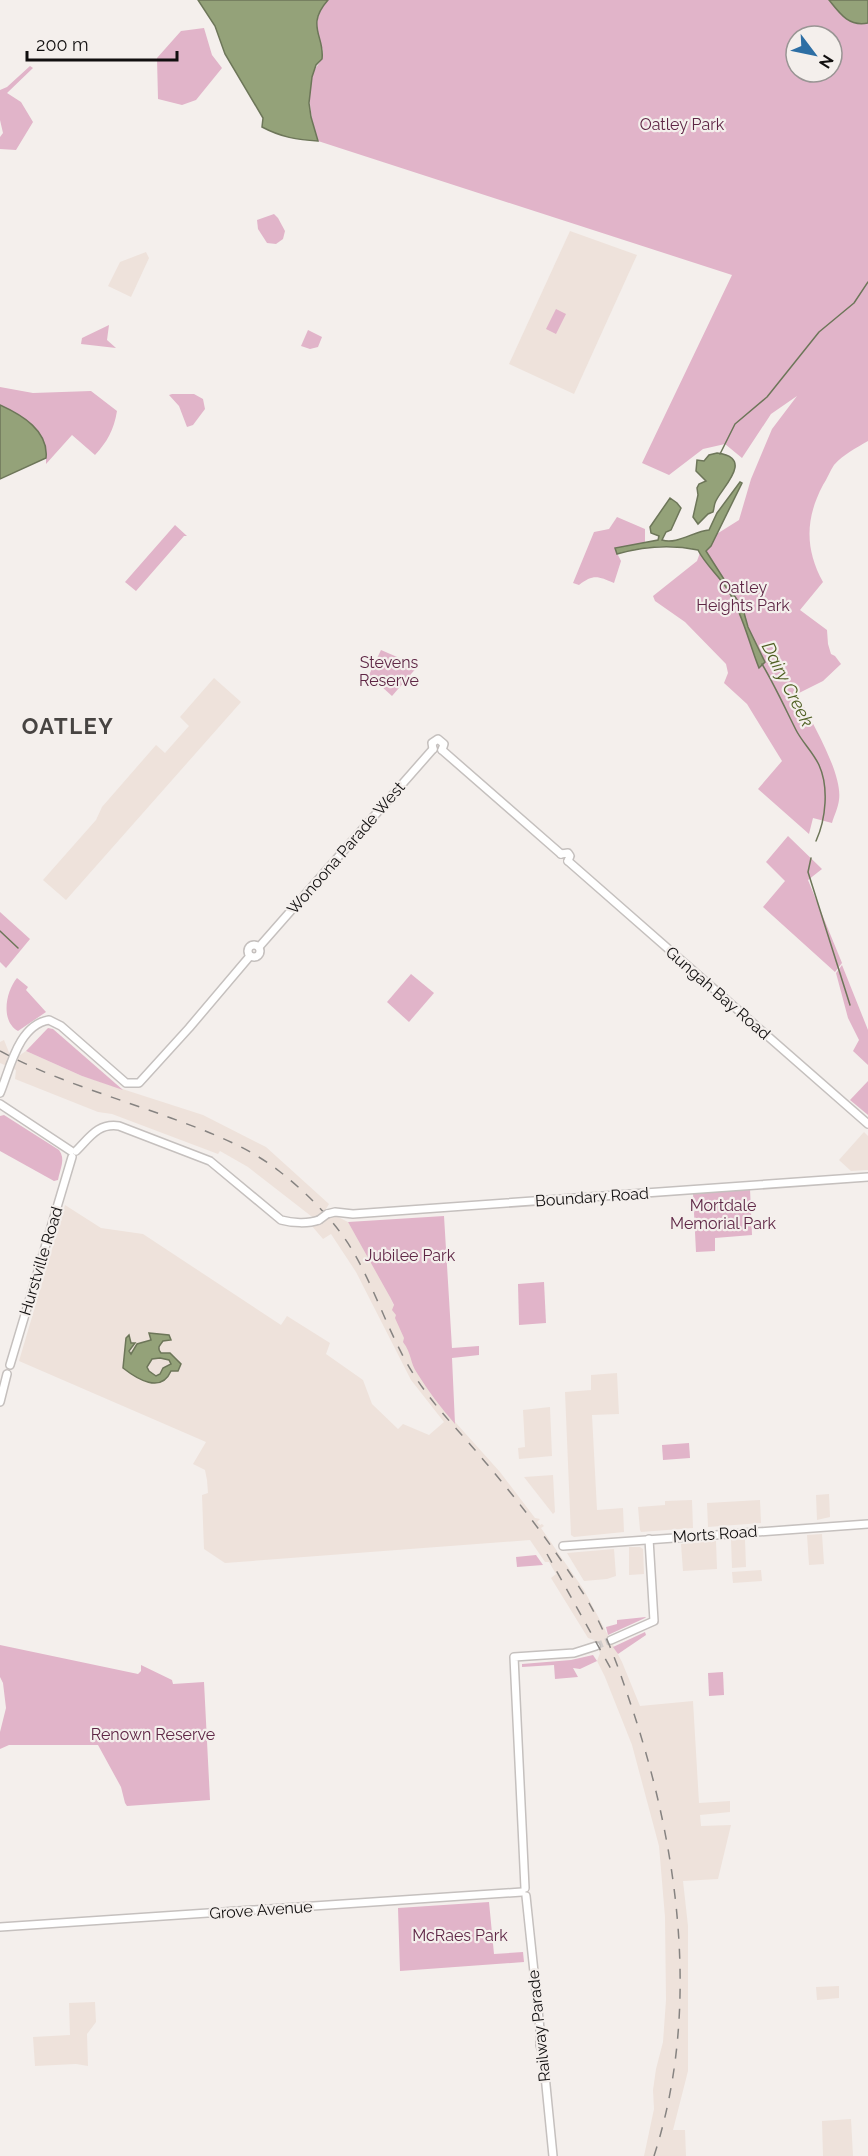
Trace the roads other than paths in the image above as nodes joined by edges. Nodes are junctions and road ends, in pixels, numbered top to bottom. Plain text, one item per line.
1 (433, 749) junction
2 (442, 750) junction
3 (0, 1093) edge
4 (0, 1104) edge
5 (868, 1124) edge
6 (73, 1153) junction
7 (868, 1177) edge
8 (319, 1220) joint
9 (0, 1402) edge
10 (868, 1524) edge
11 (649, 1539) junction
12 (562, 1546) dead end
13 (611, 1640) tunnel mouth
14 (596, 1647) tunnel mouth
15 (524, 1892) junction
16 (0, 1927) edge
17 (553, 2156) edge

1 - 2 street
1 - 2 street
1 - 3 street, Wonoona Parade West
2 - 5 street, Gungah Bay Road
4 - 6 street
6 - 8 street, Hurstville Road
6 - 9 street, Hurstville Road
7 - 8 street, Boundary Road, bridge
10 - 11 street, Morts Road
11 - 12 street, Morts Road
11 - 13 street
14 - 15 street, Railway Parade
15 - 16 street, Grove Avenue
15 - 17 street, Railway Parade

